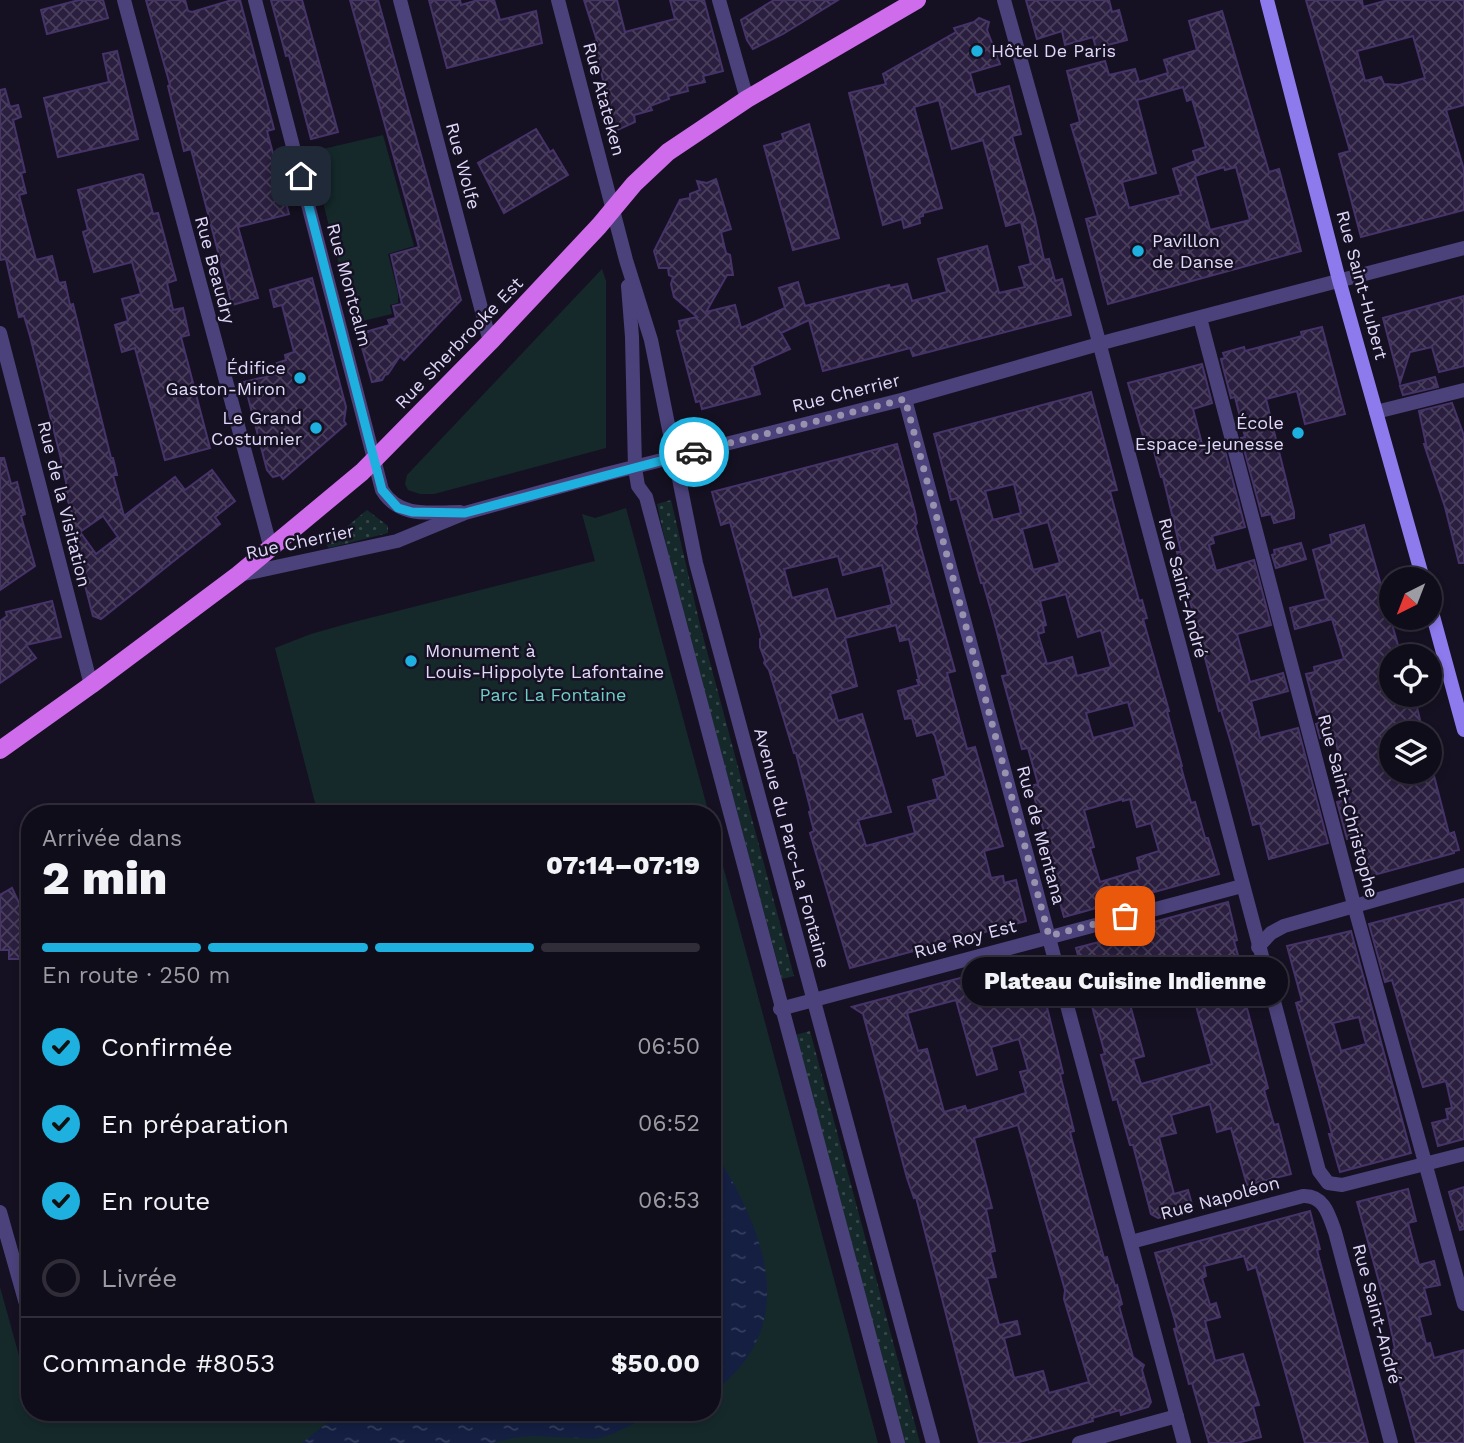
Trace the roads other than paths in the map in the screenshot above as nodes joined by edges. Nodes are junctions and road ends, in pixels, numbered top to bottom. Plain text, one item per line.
1 (124, 0) edge
2 (255, 0) edge
3 (400, 0) edge
4 (558, 0) edge
5 (719, 0) edge
6 (917, 0) edge
7 (1004, 0) edge
8 (1267, 0) edge
9 (747, 100) junction
10 (614, 208) junction
11 (1464, 248) edge
12 (626, 260) junction
13 (1339, 280) junction
14 (1200, 318) junction
15 (0, 332) edge
16 (489, 342) junction
17 (1099, 344) junction
18 (1464, 390) edge
19 (905, 399) junction
20 (1376, 412) junction
21 (676, 456) junction
22 (374, 462) junction
23 (635, 468) junction
24 (465, 513) junction
25 (271, 549) junction
26 (1420, 567) edge
27 (237, 575) junction
28 (1437, 630) edge
29 (91, 685) junction
30 (1464, 730) edge
31 (0, 750) edge
32 (1464, 875) edge
33 (1242, 886) junction
34 (1355, 907) junction
35 (1049, 936) junction
36 (1258, 947) junction
37 (814, 1000) junction
38 (780, 1009) junction
39 (1464, 1154) edge
40 (1426, 1164) junction
41 (1318, 1199) joint
42 (0, 1212) edge
43 (1131, 1242) junction
44 (21, 1286) edge
45 (1464, 1304) edge
46 (1177, 1416) junction
47 (898, 1443) edge
48 (933, 1443) edge
49 (1079, 1443) edge
50 (1184, 1443) edge
51 (1391, 1443) edge

1 - 25 street, Rue Beaudry
2 - 22 street, Rue Montcalm
3 - 16 street, Rue Wolfe
4 - 10 street, Rue Atateken
5 - 9 street
6 - 9 main road, Rue Sherbrooke Est
7 - 17 street, Rue Saint-André
8 - 13 street, Rue Saint-Hubert
9 - 10 main road, Rue Sherbrooke Est
10 - 12 street, Avenue du Parc-La Fontaine
10 - 16 main road, Rue Sherbrooke Est
11 - 13 street, Rue Cherrier
12 - 21 street, Avenue du Parc-La Fontaine
12 - 23 street, Avenue du Parc-La Fontaine
13 - 14 street, Rue Cherrier
13 - 20 street, Rue Saint-Hubert
14 - 17 street, Rue Cherrier
14 - 34 street, Rue Saint-Christophe
15 - 29 street, Rue de la Visitation
16 - 22 main road, Rue Sherbrooke Est
17 - 19 street, Rue Cherrier
17 - 33 street, Rue Saint-André
18 - 20 street
19 - 21 street, Rue Cherrier
19 - 35 street, Rue de Mentana
20 - 26 street, Rue Saint-Hubert
21 - 23 street, Rue Cherrier
21 - 37 street, Avenue du Parc-La Fontaine
22 - 24 street, Rue Montcalm
22 - 25 main road, Rue Sherbrooke Est
23 - 24 street, Rue Cherrier
23 - 38 street, Avenue du Parc-La Fontaine
24 - 27 street, Rue Cherrier
25 - 27 main road, Rue Sherbrooke Est
27 - 29 main road, Rue Sherbrooke Est
28 - 30 street
29 - 31 main road, Rue Sherbrooke Est
32 - 34 street
33 - 35 street, Rue Roy Est
33 - 36 street, Rue Saint-André
34 - 36 street
34 - 40 street, Rue Saint-Christophe
35 - 37 street, Rue Roy Est
35 - 43 street, Rue de Mentana
36 - 40 street, Rue Saint-André
37 - 38 street, Rue Roy Est
37 - 48 street, Avenue du Parc-La Fontaine
38 - 47 street, Avenue du Parc-La Fontaine
39 - 40 street
40 - 45 street, Rue Saint-Christophe
41 - 43 street, Rue Napoléon
41 - 51 street, Rue Saint-André
42 - 44 street
43 - 46 street, Rue de Mentana
46 - 49 street
46 - 50 street, Rue de Mentana

